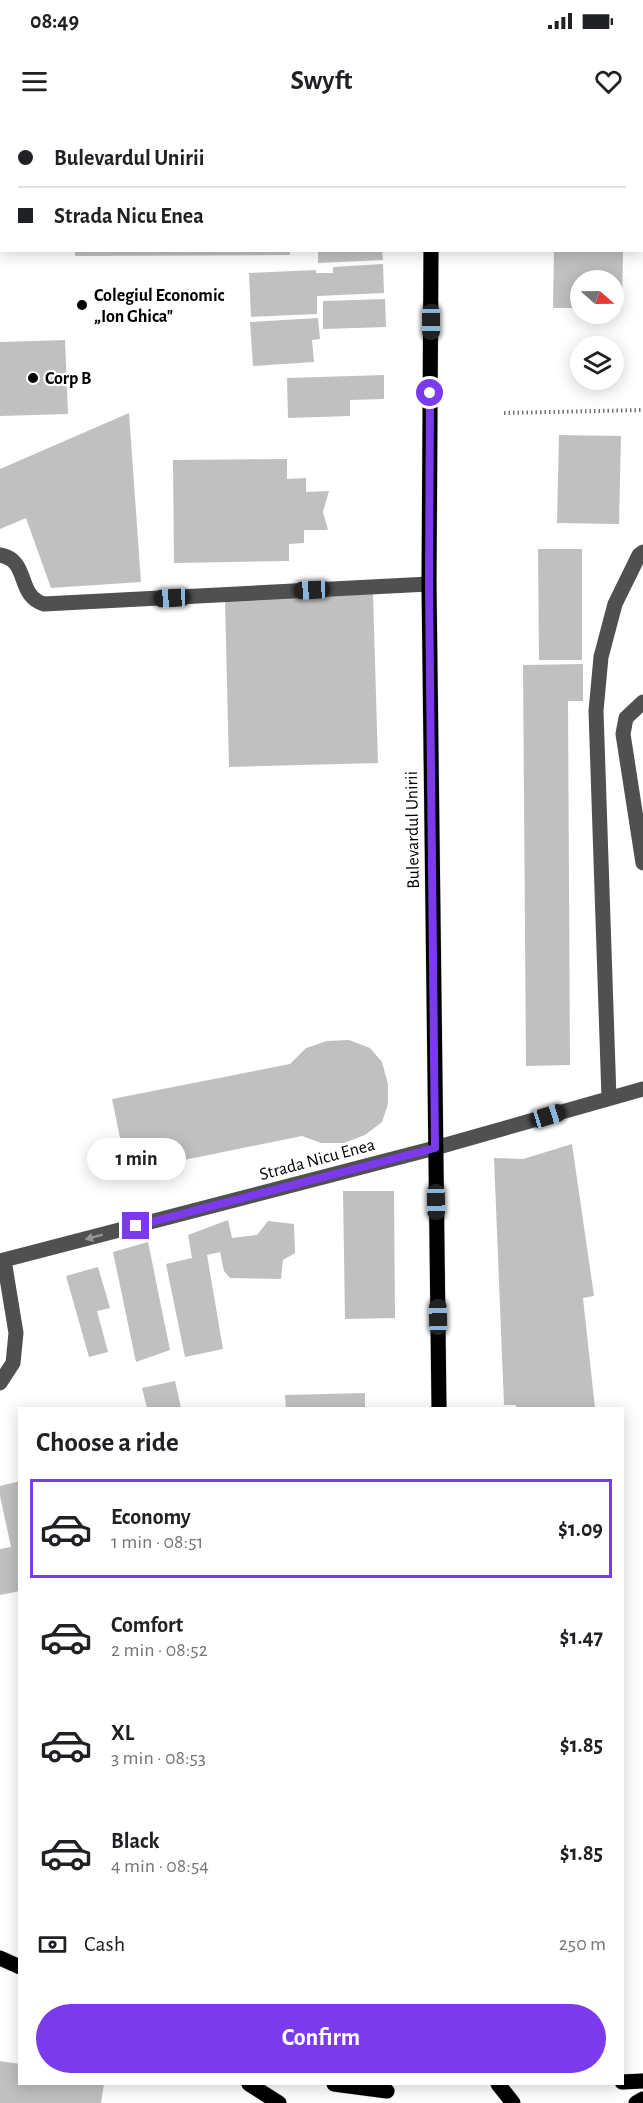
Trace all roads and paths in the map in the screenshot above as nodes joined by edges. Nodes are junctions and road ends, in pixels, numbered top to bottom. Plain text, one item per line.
1 (431, 252) edge
2 (643, 410) edge
3 (504, 414) dead end
4 (643, 552) edge
5 (0, 555) edge
6 (429, 584) junction
7 (643, 702) edge
8 (640, 818) edge
9 (643, 863) edge
10 (643, 1089) edge
11 (609, 1098) junction
12 (435, 1148) junction
13 (2, 1261) edge
14 (0, 1383) edge
15 (439, 1407) edge
16 (0, 1958) edge
17 (18, 1966) edge
18 (643, 2081) edge
19 (624, 2082) edge
20 (251, 2085) edge
21 (341, 2085) edge
22 (500, 2085) edge
23 (387, 2092) edge
24 (643, 2099) edge
25 (279, 2103) edge
26 (513, 2103) edge
27 (636, 2103) edge

1 - 6 main road, Bulevardul Unirii
2 - 3 path
4 - 11 street
5 - 6 street
6 - 12 main road, Bulevardul Unirii
7 - 8 street
8 - 9 street
10 - 11 street, Strada Nicu Enea
11 - 12 street, Strada Nicu Enea
12 -> 13 street, Strada Nicu Enea
12 - 15 main road, Bulevardul Unirii
13 - 14 street
16 - 17 main road
18 - 19 main road
20 - 25 main road
21 - 23 main road
22 - 26 main road
24 - 27 main road

